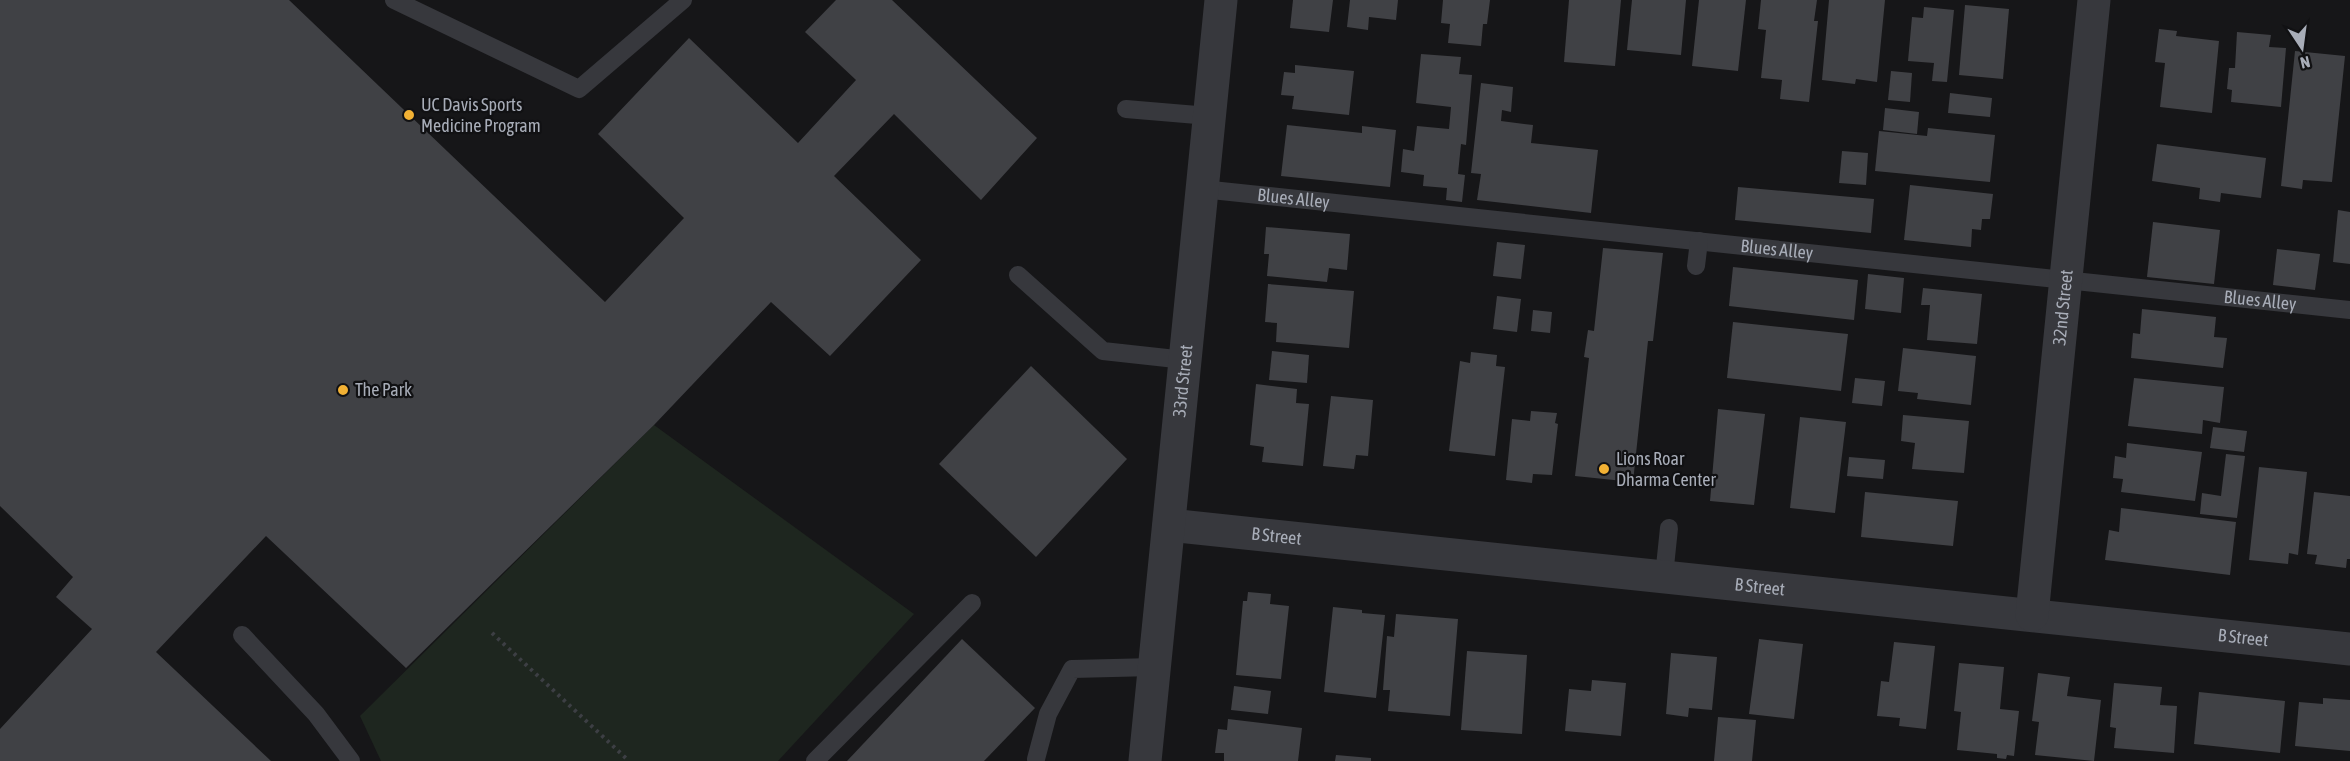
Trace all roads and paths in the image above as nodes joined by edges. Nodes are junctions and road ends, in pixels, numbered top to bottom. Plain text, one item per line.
1 (394, 0) edge
2 (682, 0) edge
3 (1221, 0) edge
4 (2094, 0) edge
5 (1126, 109) dead end
6 (1209, 116) junction
7 (1202, 189) junction
8 (1699, 241) junction
9 (1696, 266) dead end
10 (1018, 275) dead end
11 (2065, 281) junction
12 (2350, 310) edge
13 (1185, 360) junction
14 (1169, 525) junction
15 (1669, 528) dead end
16 (1665, 576) junction
17 (972, 603) dead end
18 (2032, 615) junction
19 (492, 633) dead end
20 (242, 635) dead end
21 (2350, 650) edge
22 (1154, 667) junction
23 (1036, 759) dead end
24 (351, 761) edge
25 (629, 761) edge
26 (814, 761) edge
27 (1145, 761) edge

1 - 2 lane
3 - 6 street, 33rd Street
4 - 11 street, 32nd Street
5 - 6 lane
6 - 7 street, 33rd Street
7 - 8 lane, Blues Alley
7 - 13 street, 33rd Street
8 - 9 lane
8 - 11 lane, Blues Alley
10 - 13 lane
11 - 12 lane, Blues Alley
11 - 18 street, 32nd Street
13 - 14 street, 33rd Street
14 - 16 street, B Street
14 - 22 street, 33rd Street
15 - 16 lane
16 - 18 street, B Street
17 - 26 lane
18 - 21 street, B Street
19 - 25 path
20 - 24 lane
22 - 23 lane
22 - 27 street, 33rd Street

